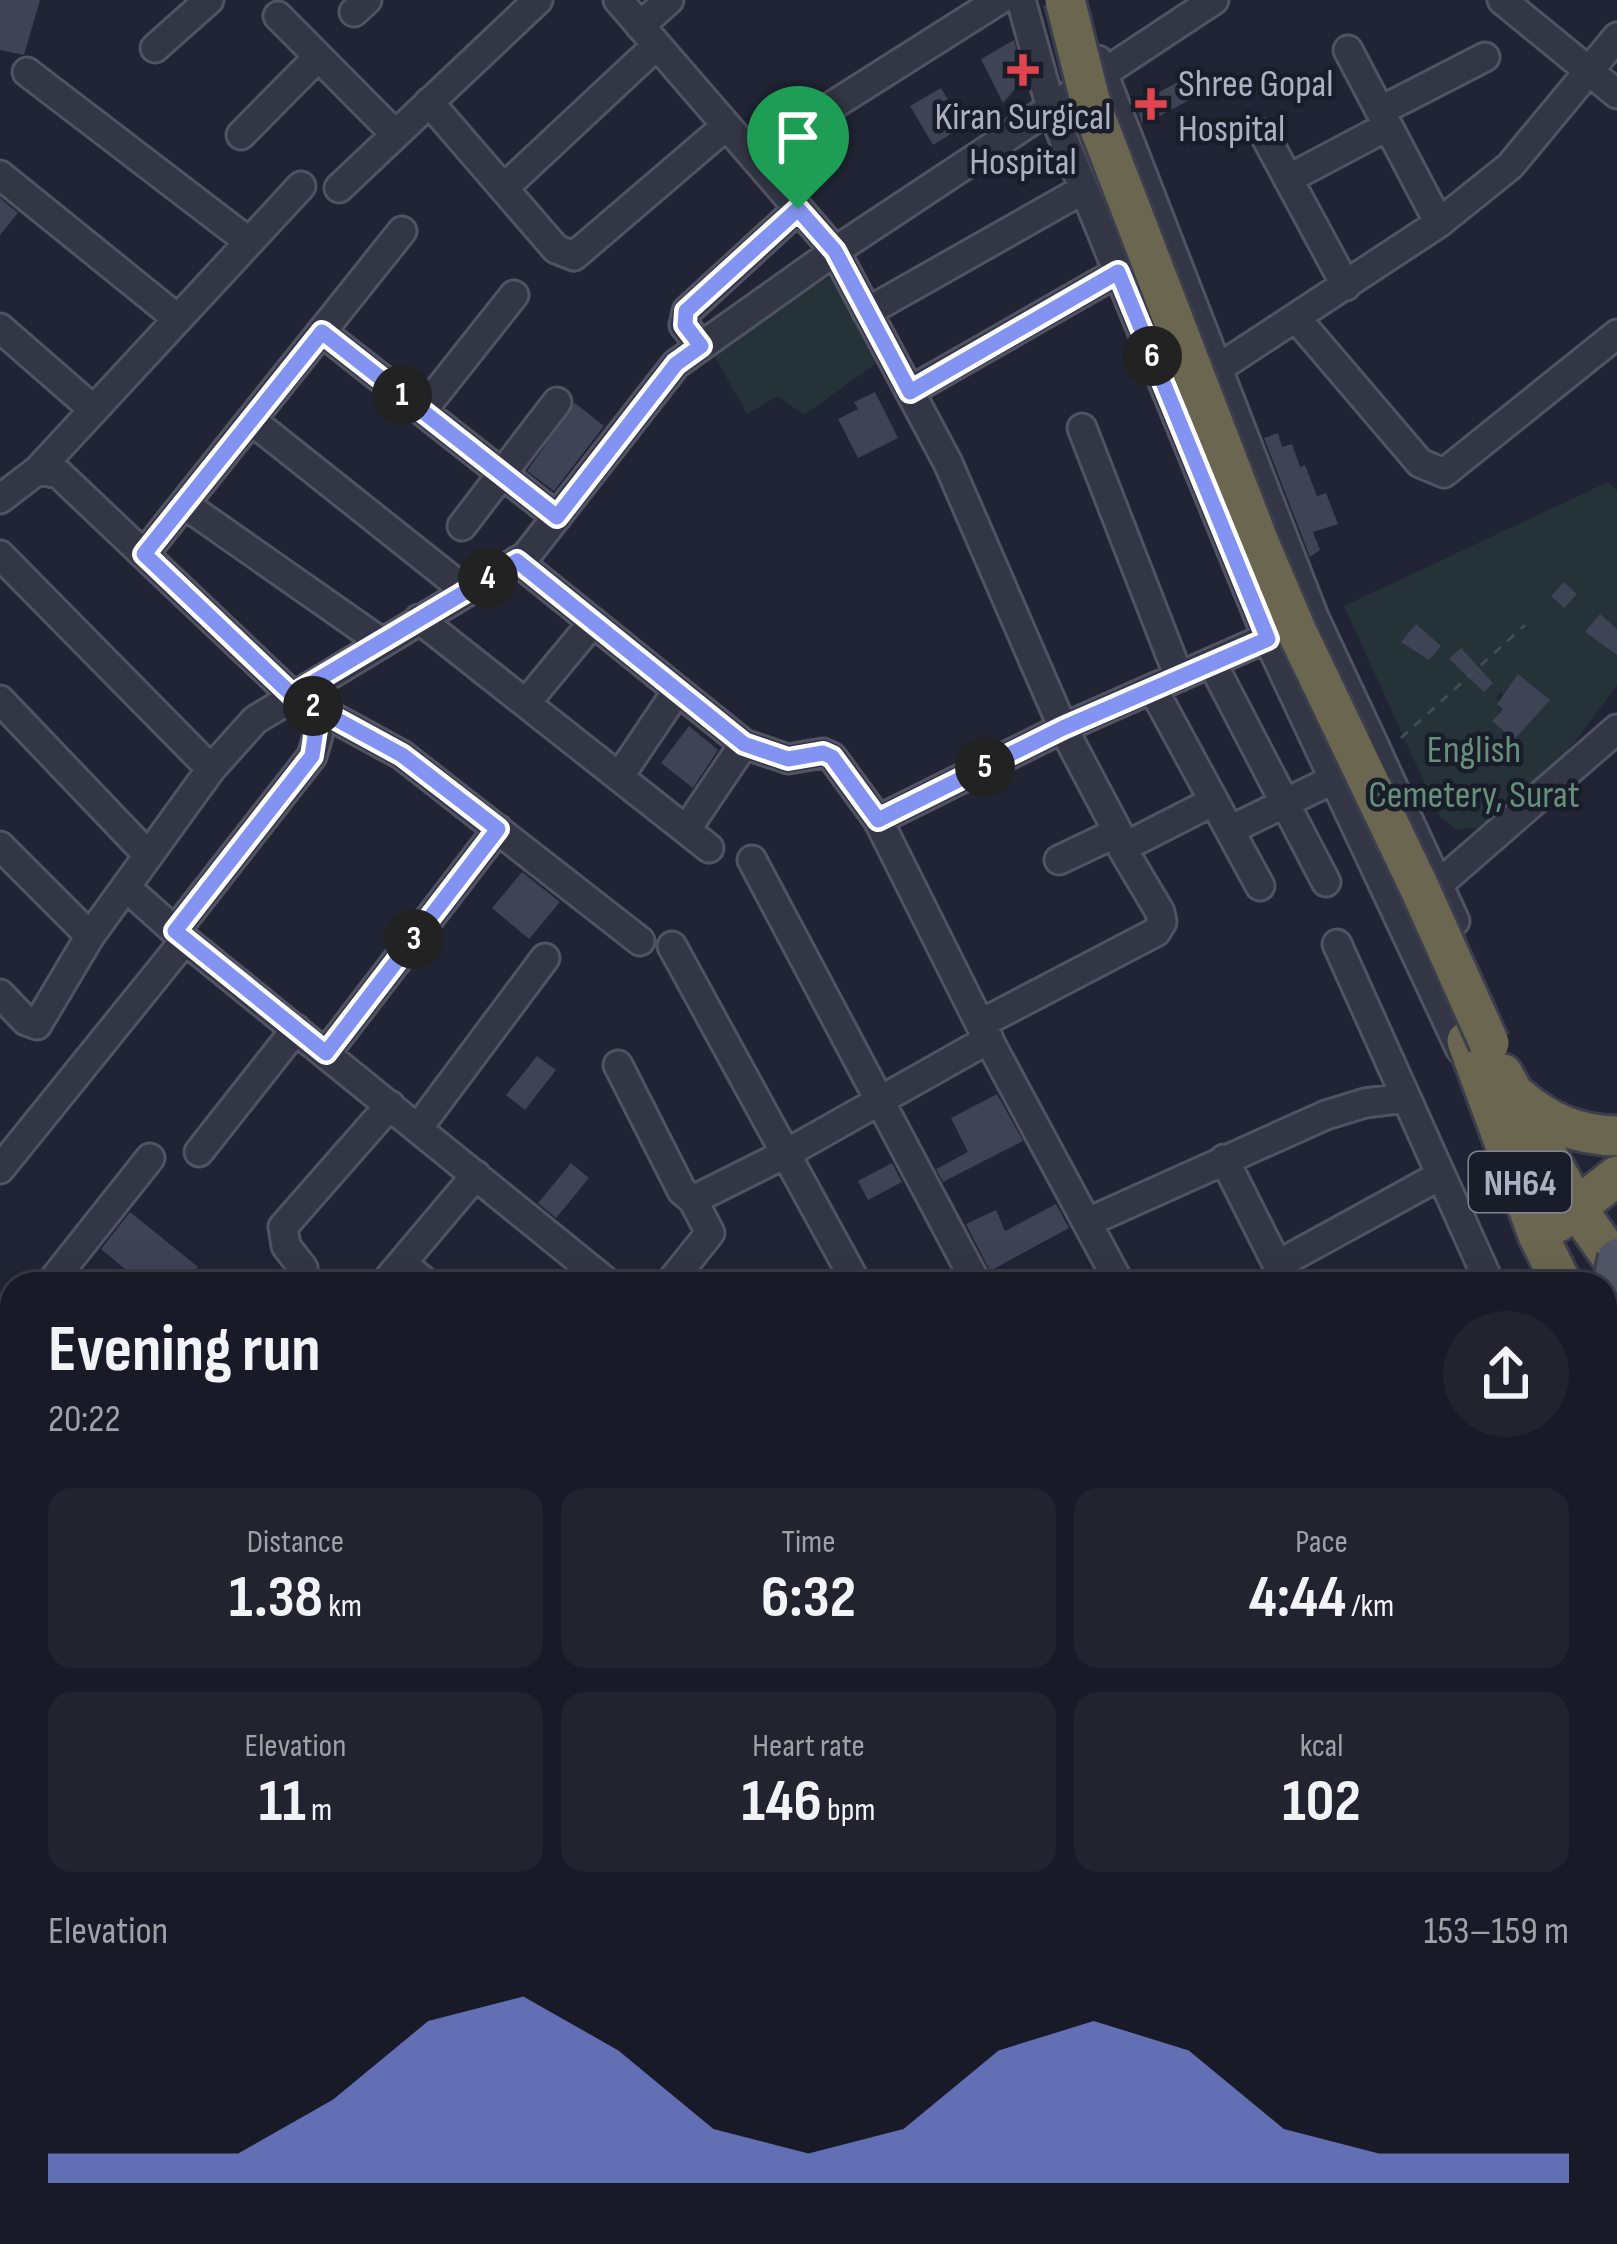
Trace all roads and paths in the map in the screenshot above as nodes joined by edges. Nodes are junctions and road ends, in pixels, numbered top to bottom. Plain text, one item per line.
1 (209, 0) edge
2 (538, 0) edge
3 (618, 0) edge
4 (669, 0) edge
5 (999, 0) edge
6 (1021, 0) edge
7 (1047, 0) edge
8 (1065, 0) edge
9 (1076, 0) edge
10 (1214, 0) edge
11 (1502, 0) edge
12 (278, 16) dead end
13 (648, 36) junction
14 (1617, 37) edge
15 (154, 48) dead end
16 (1348, 50) dead end
17 (318, 57) junction
18 (1486, 57) dead end
19 (1590, 71) junction
20 (27, 72) dead end
21 (1102, 74) junction
22 (1617, 94) edge
23 (429, 102) junction
24 (1051, 108) junction
25 (1384, 118) junction
26 (726, 126) junction
27 (395, 134) junction
28 (1264, 134) dead end
29 (241, 135) dead end
30 (753, 156) junction
31 (0, 175) edge
32 (1288, 178) junction
33 (301, 186) dead end
34 (338, 188) dead end
35 (504, 188) junction
36 (1084, 189) junction
37 (798, 209) junction
38 (1439, 224) junction
39 (402, 231) dead end
40 (249, 242) junction
41 (835, 251) junction
42 (1118, 272) junction
43 (1346, 286) junction
44 (514, 295) dead end
45 (867, 312) junction
46 (178, 319) junction
47 (1297, 320) junction
48 (0, 328) edge
49 (322, 332) junction
50 (1617, 334) edge
51 (701, 346) junction
52 (1217, 369) junction
53 (910, 392) junction
54 (557, 402) dead end
55 (94, 410) junction
56 (422, 411) junction
57 (251, 420) junction
58 (1082, 428) dead end
59 (38, 470) junction
60 (503, 474) junction
61 (4, 488) edge
62 (184, 504) junction
63 (557, 517) junction
64 (461, 526) dead end
65 (144, 554) junction
66 (0, 556) edge
67 (517, 561) junction
68 (466, 591) junction
69 (1314, 617) junction
70 (419, 619) junction
71 (593, 622) junction
72 (1525, 626) dead end
73 (1268, 639) junction
74 (381, 642) junction
75 (1212, 663) junction
76 (1166, 683) junction
77 (677, 691) junction
78 (292, 695) junction
79 (0, 700) edge
80 (526, 704) junction
81 (319, 710) junction
82 (1063, 728) junction
83 (1617, 729) edge
84 (744, 744) junction
85 (1387, 751) junction
86 (211, 769) junction
87 (619, 777) junction
88 (1332, 780) junction
89 (1214, 801) junction
90 (1285, 803) junction
91 (878, 820) junction
92 (498, 829) junction
93 (686, 830) junction
94 (1230, 830) junction
95 (1120, 840) junction
96 (0, 846) edge
97 (709, 848) dead end
98 (148, 855) junction
99 (752, 860) dead end
100 (1059, 860) dead end
101 (1326, 881) dead end
102 (1439, 884) junction
103 (1260, 886) dead end
104 (128, 889) junction
105 (90, 936) junction
106 (180, 936) junction
107 (640, 941) dead end
108 (1337, 944) dead end
109 (672, 946) dead end
110 (545, 958) dead end
111 (0, 994) edge
112 (296, 1029) junction
113 (985, 1032) junction
114 (326, 1053) junction
115 (1487, 1063) junction
116 (618, 1065) dead end
117 (1406, 1098) junction
118 (881, 1099) junction
119 (390, 1105) junction
120 (418, 1128) junction
121 (1617, 1136) edge
122 (199, 1152) dead end
123 (787, 1154) junction
124 (150, 1158) dead end
125 (1224, 1159) junction
126 (0, 1168) edge
127 (476, 1175) junction
128 (1441, 1175) junction
129 (1617, 1176) edge
130 (693, 1200) junction
131 (1577, 1210) junction
132 (1088, 1222) junction
133 (1538, 1235) junction
134 (1617, 1264) edge
135 (67, 1272) edge
136 (302, 1272) edge
137 (394, 1272) edge
138 (593, 1272) edge
139 (679, 1272) edge
140 (850, 1272) edge
141 (971, 1272) edge
142 (1114, 1272) edge
143 (1280, 1272) edge
144 (1287, 1272) edge
145 (1485, 1272) edge
146 (1556, 1272) edge

1 - 15 street
2 - 23 street
3 - 13 street
4 - 13 street
5 - 30 street
6 - 24 street
7 - 115 highway, NH64
8 - 115 highway, NH64, bridge
9 - 21 street
10 - 21 street
11 - 19 street
12 - 17 street
13 - 26 street
13 - 35 street
14 - 19 street
16 - 25 street
17 - 27 street
17 - 29 street
18 - 25 street
19 - 22 street
19 - 38 street
20 - 40 street
21 - 24 street
21 - 52 street
23 - 27 street
23 - 35 street
24 - 36 street
24 - 41 street
25 - 32 street
25 - 38 street
26 - 30 street
26 - 35 street
27 - 34 street
28 - 32 street
30 - 37 street
31 - 46 street
32 - 43 street
33 - 40 street
36 - 42 street
36 - 45 street
37 - 41 street
37 - 51 street
38 - 43 street
39 - 49 street
40 - 46 street
41 - 45 street
41 - 51 street
42 - 53 street
42 - 73 street
43 - 47 street
44 - 56 street
45 - 53 street
46 - 55 street
47 - 50 street
47 - 52 street
48 - 55 street
49 - 56 street
49 - 57 street
51 - 63 street
52 - 69 street
53 - 82 street
54 - 60 street
55 - 59 street
56 - 60 street
57 - 62 street
57 - 68 street
58 - 76 street
59 - 61 street
59 - 65 street
60 - 63 street
60 - 64 street
62 - 65 street
62 - 74 street
63 - 67 street
65 - 78 street
66 - 86 street
67 - 68 street
67 - 71 street
68 - 70 street
69 - 73 street
69 - 85 street
70 - 74 street
70 - 80 street
71 - 77 street
71 - 80 street
72 - 85 path
73 - 75 street
73 - 88 street
74 - 78 street
75 - 76 street
75 - 90 street
76 - 82 street
76 - 89 street
77 - 84 street
77 - 87 street
78 - 81 street
78 - 86 street
79 - 98 street
80 - 87 street
81 - 92 street
81 - 106 street
82 - 91 street
82 - 95 street
83 - 102 street
84 - 91 street
84 - 93 street
85 - 102 street
86 - 98 street
87 - 93 street
88 - 90 street
88 - 115 street
89 - 94 street
89 - 95 street
90 - 94 street
90 - 101 street
91 - 113 street
92 - 107 street
92 - 114 street
93 - 97 street
94 - 103 street
95 - 100 street
95 - 113 street
96 - 105 street
98 - 104 street
99 - 118 street
102 - 115 street
104 - 105 street
104 - 106 street
105 - 111 street
106 - 112 street
106 - 126 street
108 - 117 street
109 - 123 street
110 - 120 street
112 - 114 street
112 - 122 street
113 - 118 street
113 - 132 street
114 - 119 street
115 - 121 highway
115 - 131 highway, NH64
115 - 133 highway, NH64
116 - 130 street
117 - 125 street
117 - 128 street
118 - 123 street
118 - 141 street
119 - 120 street
119 - 136 street
120 - 127 street
123 - 130 street
123 - 140 street
124 - 135 street
125 - 132 street
125 - 143 street
127 - 137 street
127 - 138 street
128 - 144 street
128 - 145 street
129 - 131 highway, NH64
130 - 139 street
131 - 133 highway, NH64
131 - 134 highway, NH64
132 - 142 street
133 - 146 highway, NH64

